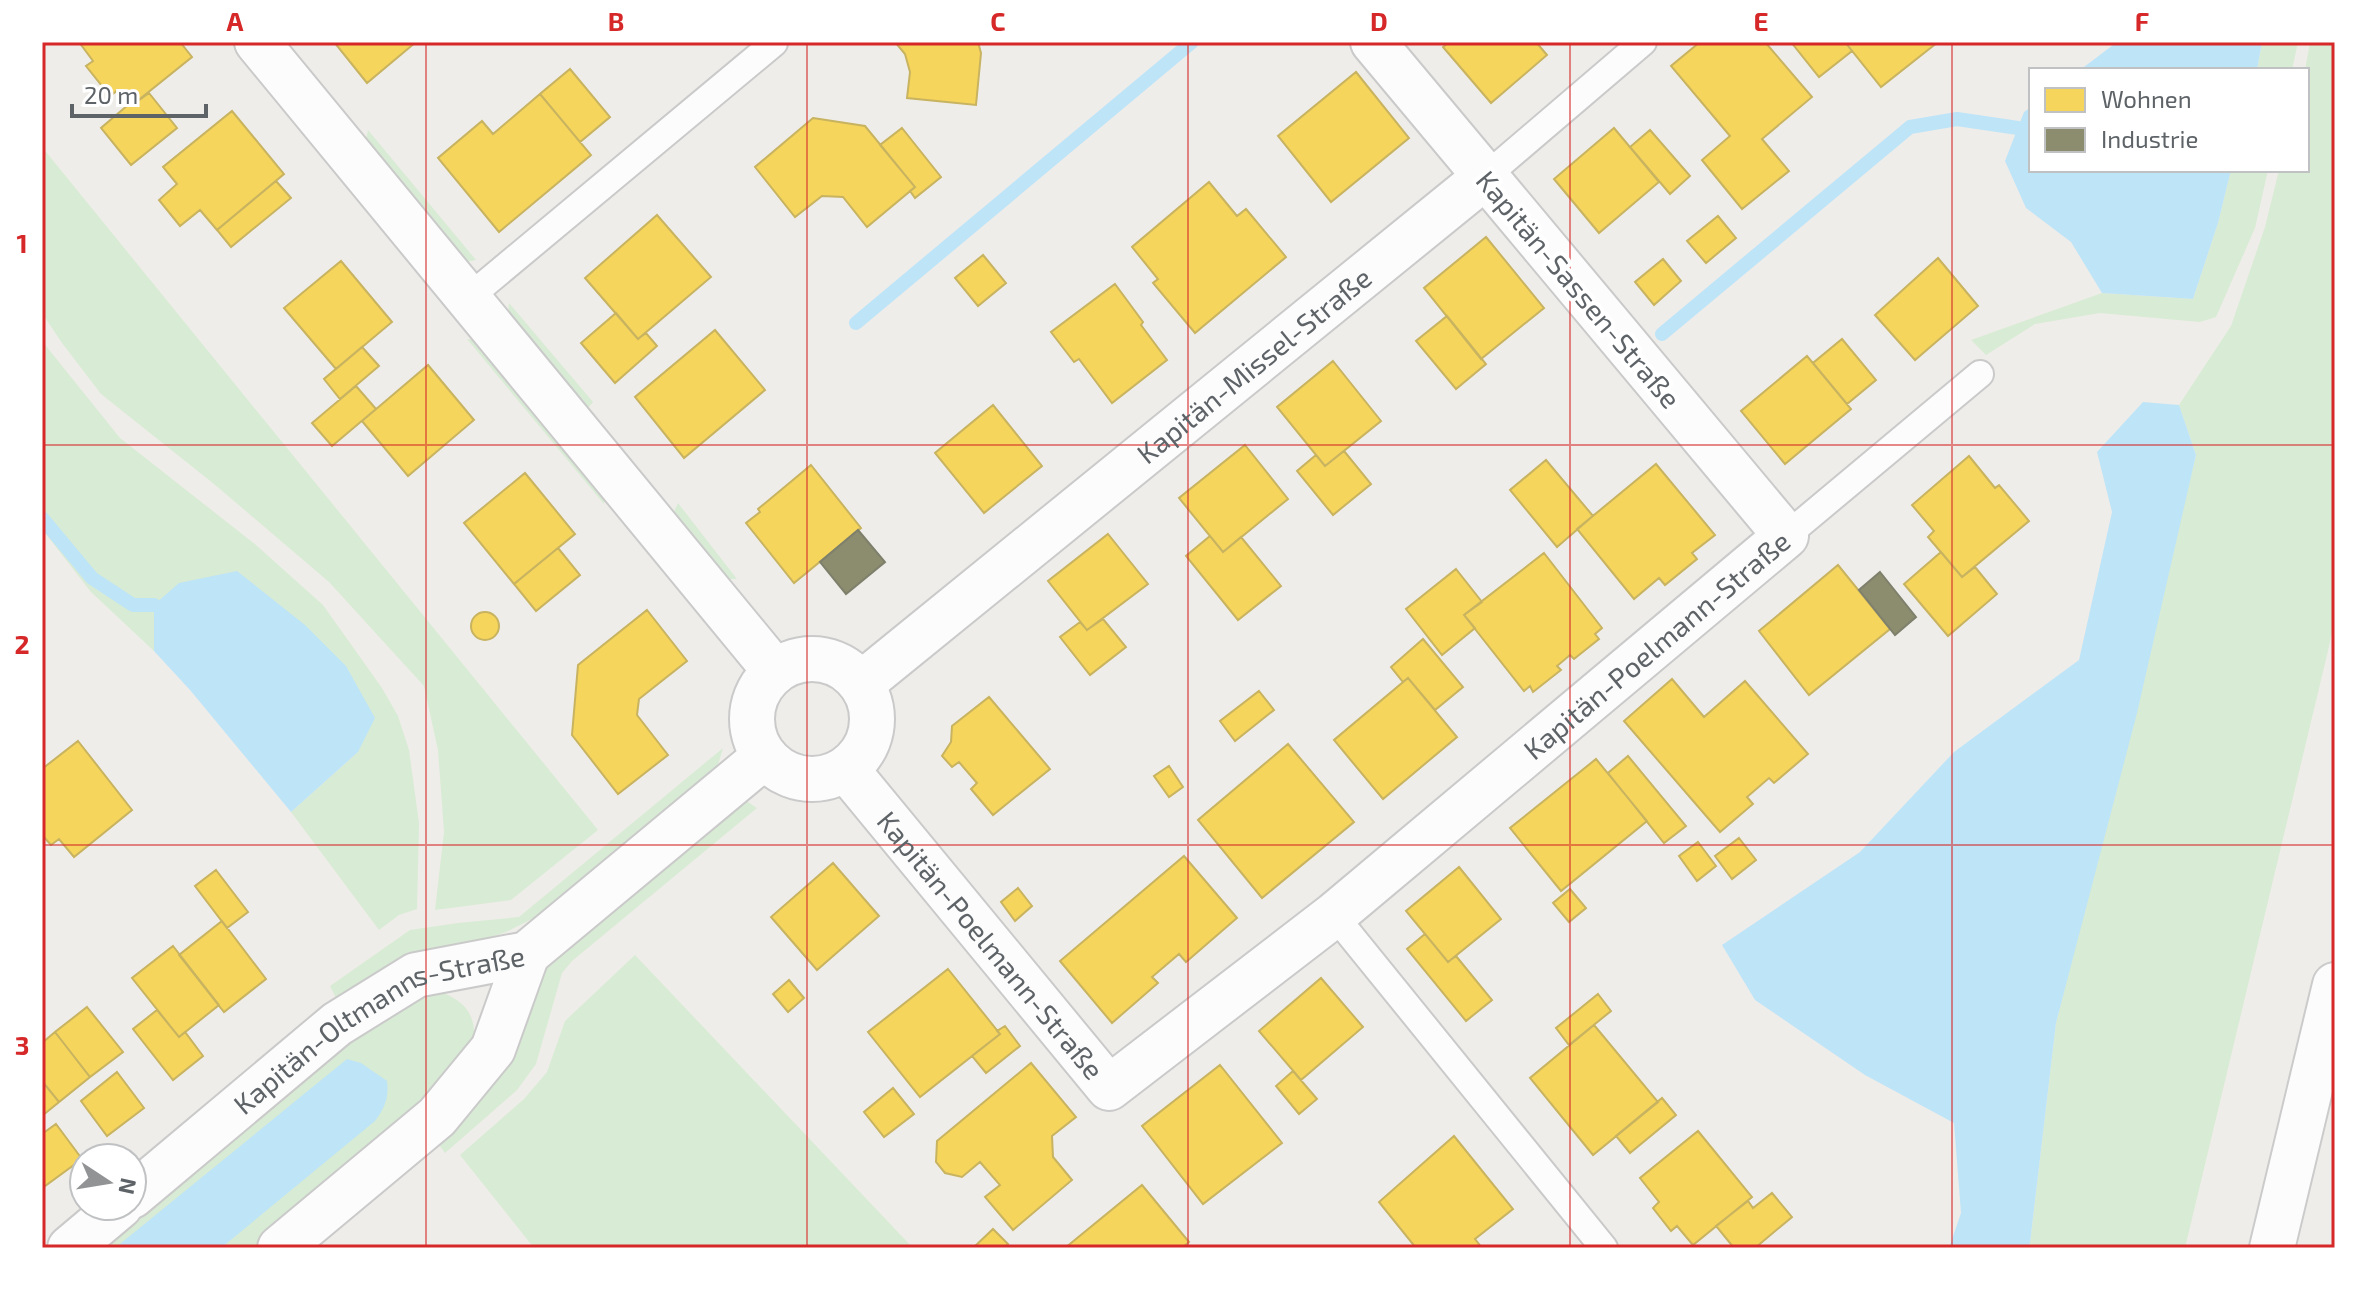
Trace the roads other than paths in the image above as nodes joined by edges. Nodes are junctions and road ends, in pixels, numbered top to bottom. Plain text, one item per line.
1 (257, 42) edge
2 (1373, 42) edge
3 (1643, 42) edge
4 (774, 43) edge
5 (1485, 177) junction
6 (468, 298) junction
7 (1980, 374) dead end
8 (1786, 536) junction
9 (775, 671) junction
10 (861, 684) junction
11 (764, 757) junction
12 (846, 769) junction
13 (1334, 915) junction
14 (527, 954) junction
15 (2335, 985) edge
16 (148, 1183) edge
17 (101, 1222) edge
18 (70, 1248) edge
19 (280, 1248) edge
20 (1604, 1248) edge
21 (2272, 1248) edge

1 - 6 street
2 - 5 street, Kapitän-Sassen-Straße
3 - 5 lane, Kapitän-Missel-Straße
4 - 6 lane
5 - 8 street, Kapitän-Sassen-Straße
5 - 10 street, Kapitän-Missel-Straße
6 - 9 street
7 - 8 lane, Kapitän-Poelmann-Straße
8 - 13 street, Kapitän-Poelmann-Straße
9 - 10 street
9 - 11 street
10 - 12 street
11 - 12 street
11 - 14 street, Kapitän-Oltmanns-Straße
12 - 13 street, Kapitän-Poelmann-Straße
13 - 20 lane
14 - 16 street, Kapitän-Oltmanns-Straße
14 - 19 street
15 - 21 street
17 - 18 street

